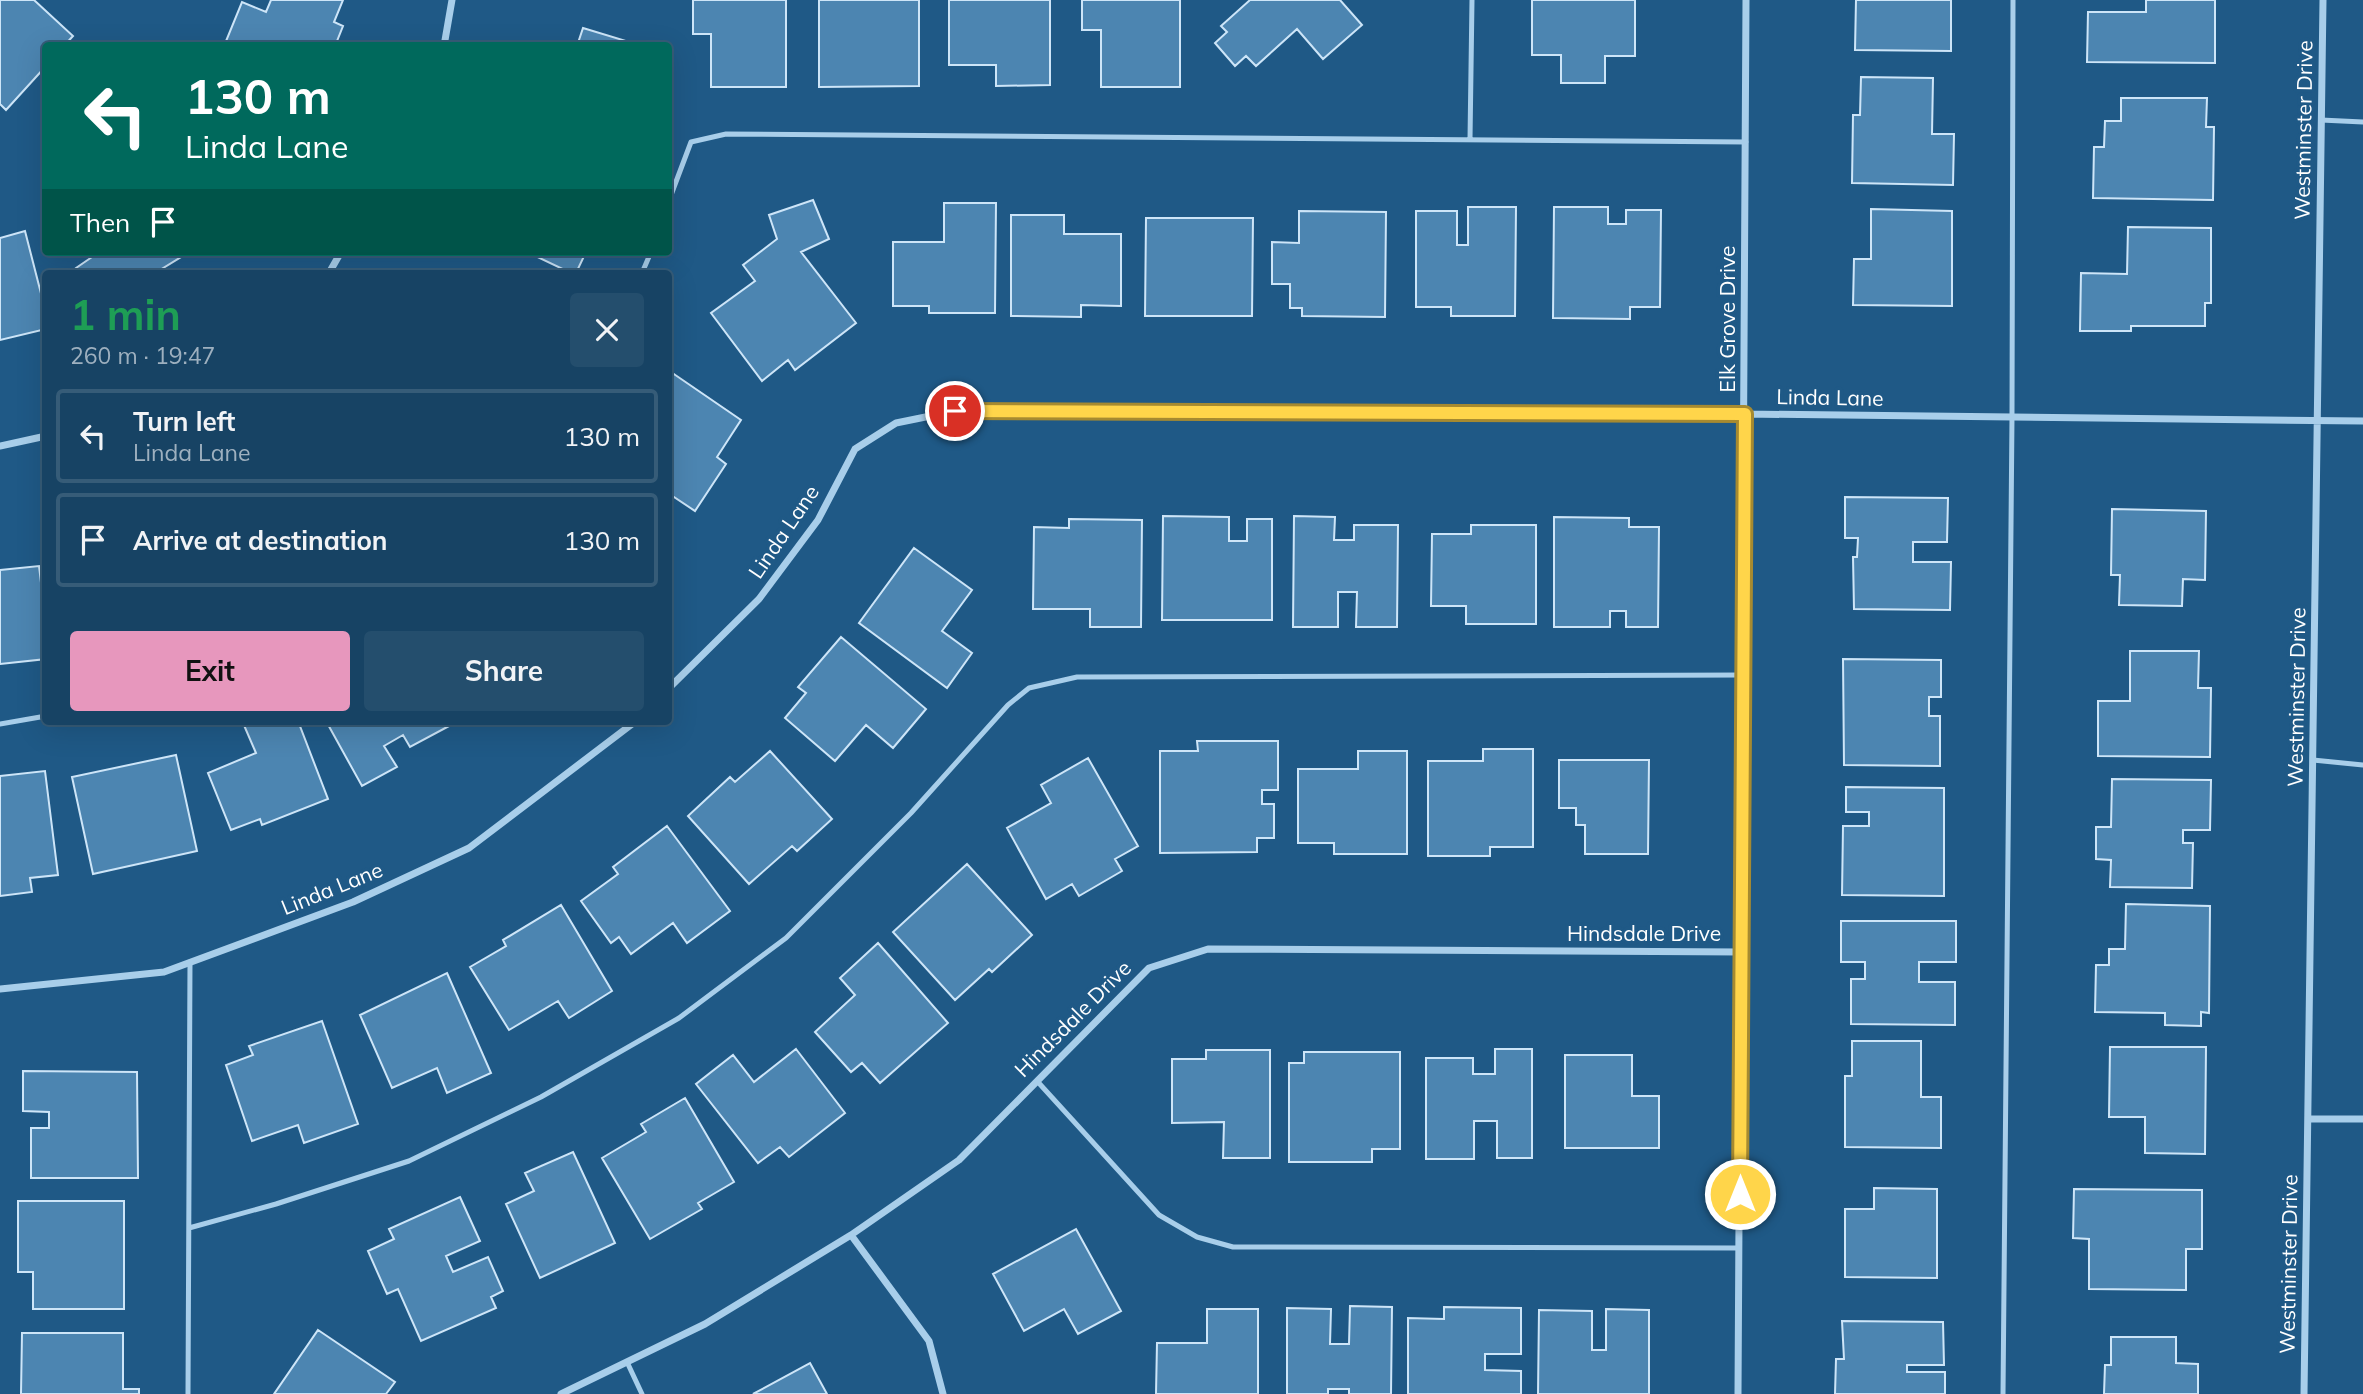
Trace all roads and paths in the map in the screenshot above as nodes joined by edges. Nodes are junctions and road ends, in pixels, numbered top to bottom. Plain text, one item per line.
1 (452, 0) edge
2 (1472, 0) edge
3 (1746, 0) edge
4 (2013, 0) edge
5 (2323, 0) edge
6 (445, 42) edge
7 (2321, 120) junction
8 (2363, 122) edge
9 (1470, 139) junction
10 (1746, 142) junction
11 (672, 192) edge
12 (1745, 414) junction
13 (2012, 417) junction
14 (2318, 420) junction
15 (2363, 421) edge
16 (42, 437) edge
17 (0, 446) edge
18 (1744, 675) junction
19 (672, 685) edge
20 (42, 717) edge
21 (0, 724) edge
22 (631, 725) edge
23 (2313, 760) junction
24 (2363, 765) edge
25 (1741, 952) junction
26 (190, 962) junction
27 (0, 989) edge
28 (1037, 1081) junction
29 (2308, 1119) junction
30 (2363, 1119) edge
31 (189, 1228) junction
32 (851, 1235) junction
33 (1739, 1248) junction
34 (627, 1362) junction
35 (188, 1394) edge
36 (561, 1394) edge
37 (642, 1394) edge
38 (943, 1394) edge
39 (1738, 1394) edge
40 (2003, 1394) edge
41 (2304, 1394) edge

1 - 6 street
2 - 9 lane
3 - 10 street, Elk Grove Drive
4 - 13 lane
5 - 7 street, Westminster Drive
7 - 8 lane
7 - 14 street, Westminster Drive
9 - 10 lane
9 - 11 lane
10 - 12 street, Elk Grove Drive
12 - 13 street, Linda Lane
12 - 18 street, Elk Grove Drive
12 - 19 street, Linda Lane
13 - 14 street, Linda Lane
13 - 40 lane
14 - 15 street, Linda Lane
14 - 23 street, Westminster Drive
16 - 17 street
18 - 25 street, Elk Grove Drive
18 - 31 lane
20 - 21 lane
22 - 26 street, Linda Lane
23 - 24 lane
23 - 29 street, Westminster Drive
25 - 28 street, Hindsdale Drive
25 - 33 street, Elk Grove Drive
26 - 27 street, Linda Lane
26 - 31 lane
28 - 32 street, Hindsdale Drive
28 - 33 lane
29 - 30 street
29 - 41 street, Westminster Drive
31 - 35 lane
32 - 34 street, Hindsdale Drive
32 - 38 street
33 - 39 street, Elk Grove Drive
34 - 36 street, Hindsdale Drive
34 - 37 lane

